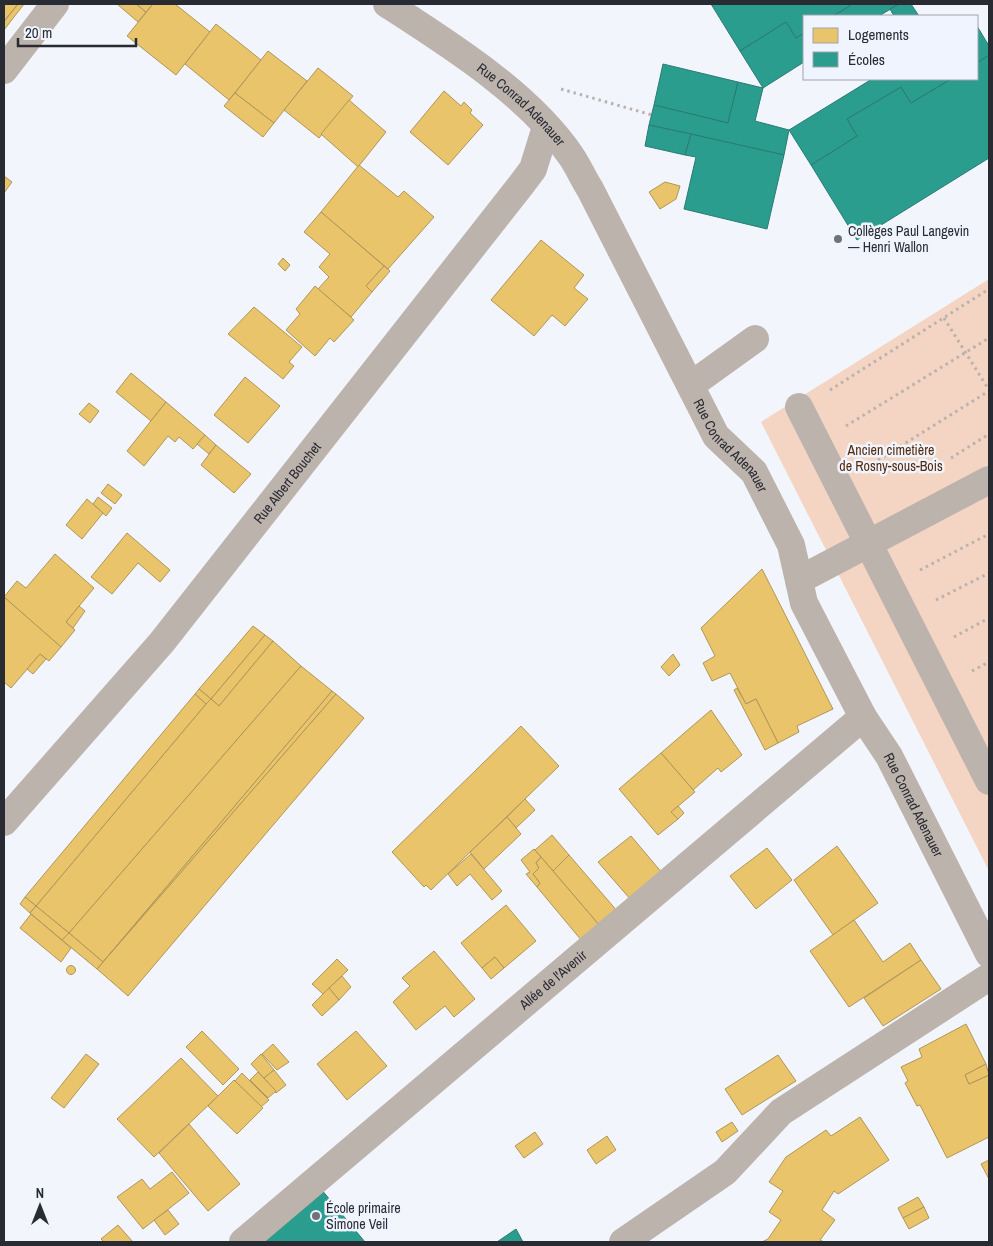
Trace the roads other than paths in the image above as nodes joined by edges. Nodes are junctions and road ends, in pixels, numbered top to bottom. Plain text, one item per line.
1 (55, 4) edge
2 (387, 4) edge
3 (4, 70) edge
4 (546, 127) junction
5 (755, 339) dead end
6 (691, 385) junction
7 (799, 407) road end
8 (989, 480) edge
9 (870, 544) junction
10 (799, 580) junction
11 (863, 717) junction
12 (989, 781) edge
13 (4, 822) edge
14 (989, 954) edge
15 (989, 977) edge
16 (242, 1242) edge
17 (623, 1242) edge

1 - 3 street
2 - 4 street, Rue Conrad Adenauer
4 - 6 street, Rue Conrad Adenauer
4 - 13 street, Rue Albert Bouchet
5 - 6 street
6 - 10 street, Rue Conrad Adenauer
7 - 9 street
8 - 9 street
9 - 10 street
9 - 12 street
10 - 11 street, Rue Conrad Adenauer
11 - 14 street, Rue Conrad Adenauer
11 - 16 street, Allée de l'Avenir
15 - 17 street

